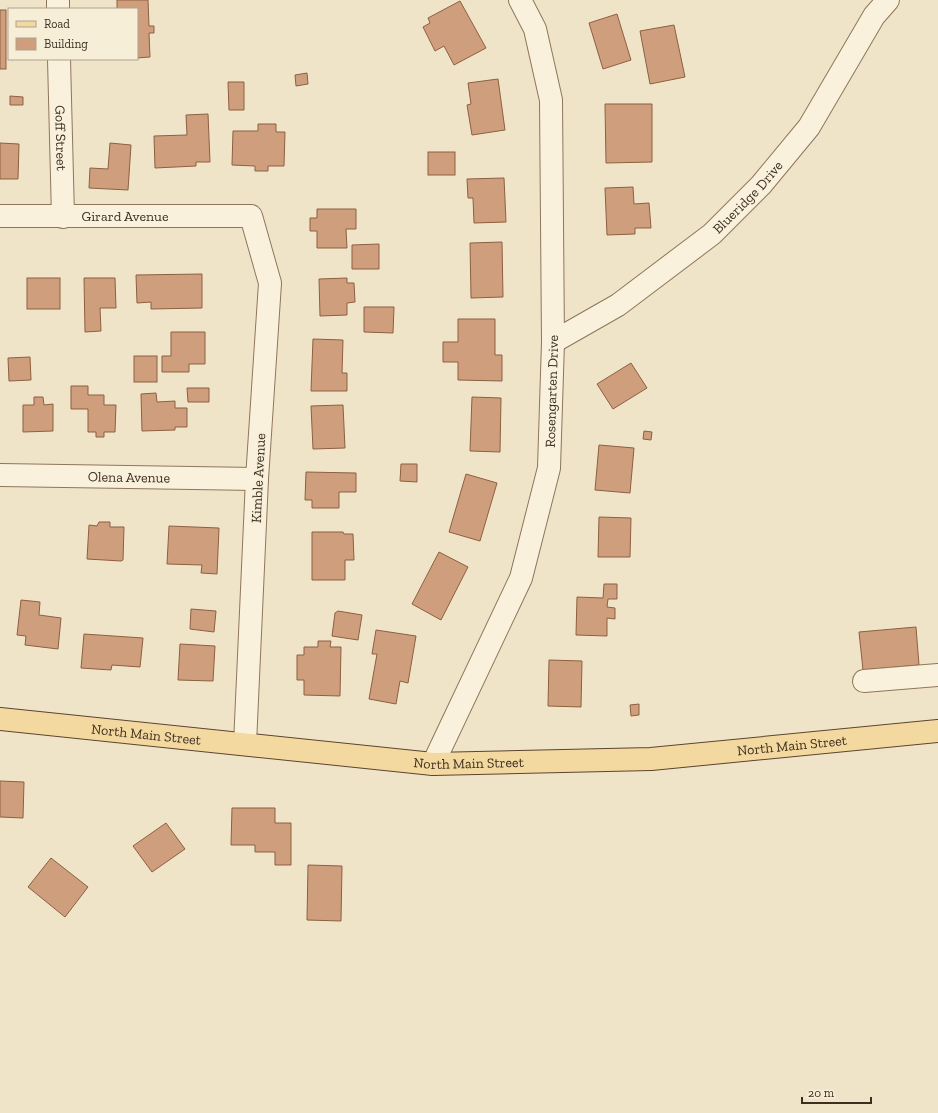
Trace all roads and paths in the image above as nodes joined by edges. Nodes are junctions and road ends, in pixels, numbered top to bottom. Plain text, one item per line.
1 (520, 0) edge
2 (888, 0) edge
3 (60, 60) edge
4 (0, 216) edge
5 (251, 216) joint
6 (62, 217) junction
7 (553, 342) junction
8 (0, 475) edge
9 (258, 479) junction
10 (938, 675) edge
11 (864, 681) dead end
12 (0, 719) edge
13 (938, 731) edge
14 (245, 744) junction
15 (433, 764) junction

1 - 7 street, Rosengarten Drive
2 - 7 street, Blueridge Drive
3 - 6 street, Goff Street
4 - 6 street, Girard Avenue
5 - 6 street, Girard Avenue
5 - 9 street, Kimble Avenue
7 - 15 street, Rosengarten Drive
8 - 9 street, Olena Avenue
9 - 14 street, Kimble Avenue
10 - 11 street
12 - 14 main road, North Main Street
13 - 15 main road, North Main Street
14 - 15 main road, North Main Street

